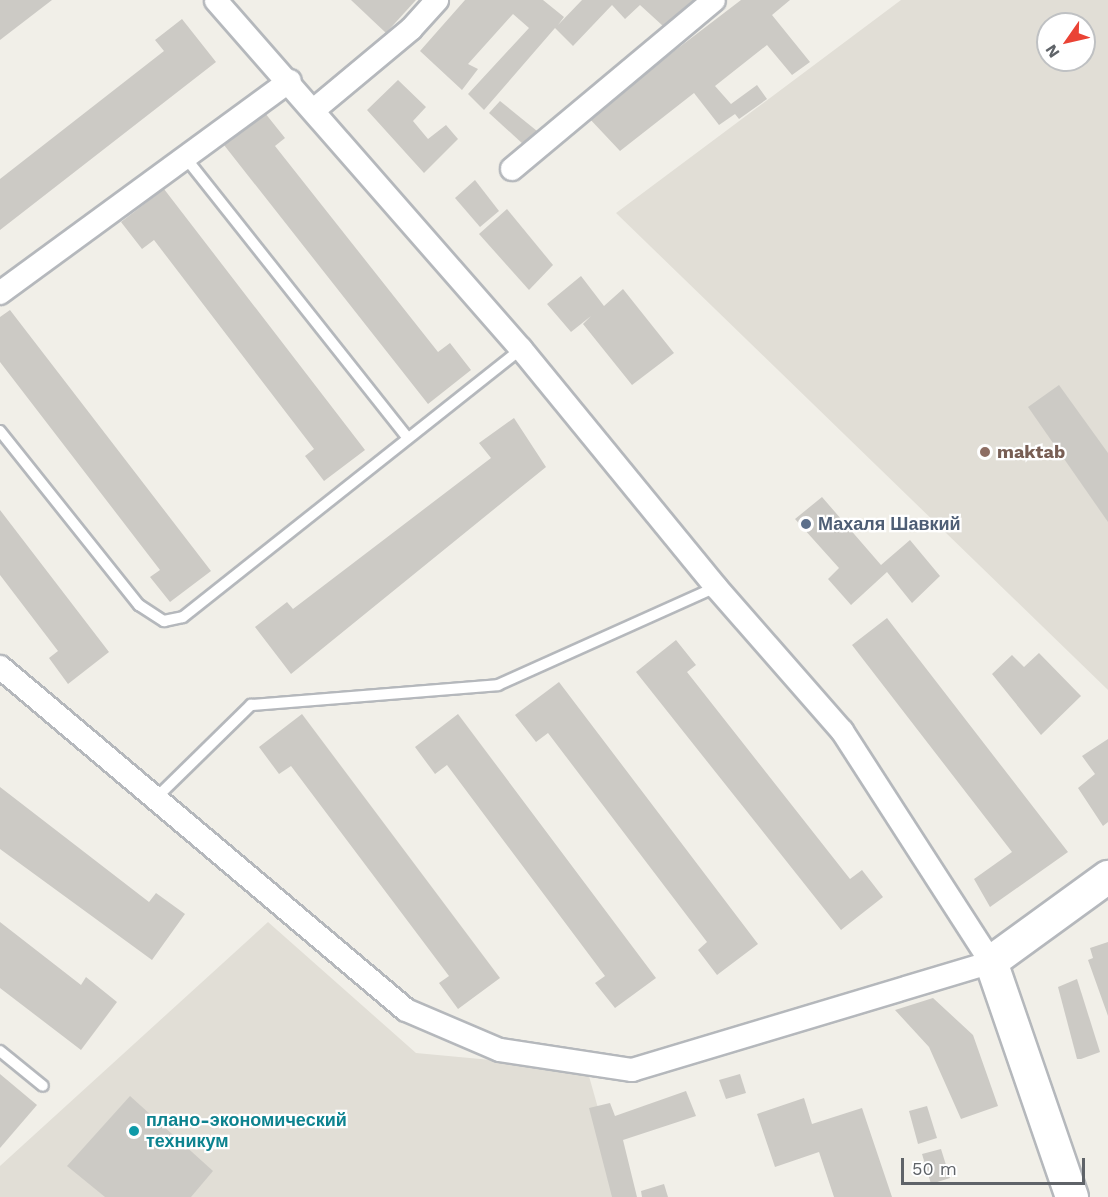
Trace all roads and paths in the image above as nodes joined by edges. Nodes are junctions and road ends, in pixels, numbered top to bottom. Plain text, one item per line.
1 (216, 0) edge
2 (437, 0) edge
3 (714, 0) edge
4 (290, 81) junction
5 (315, 110) junction
6 (185, 157) junction
7 (512, 169) dead end
8 (0, 292) edge
9 (521, 350) junction
10 (0, 431) edge
11 (408, 437) junction
12 (716, 587) junction
13 (0, 667) edge
14 (157, 797) junction
15 (1108, 877) edge
16 (991, 962) junction
17 (0, 1051) edge
18 (44, 1086) dead end
19 (1072, 1197) edge

1 - 4 street
2 - 5 street
3 - 7 street
4 - 5 street
4 - 6 street
5 - 9 street
6 - 8 street
6 - 11 lane
9 - 11 lane
9 - 12 street
10 - 11 lane
12 - 14 lane
12 - 16 street
13 - 14 street
14 - 16 street
15 - 16 street
16 - 19 street
17 - 18 lane

